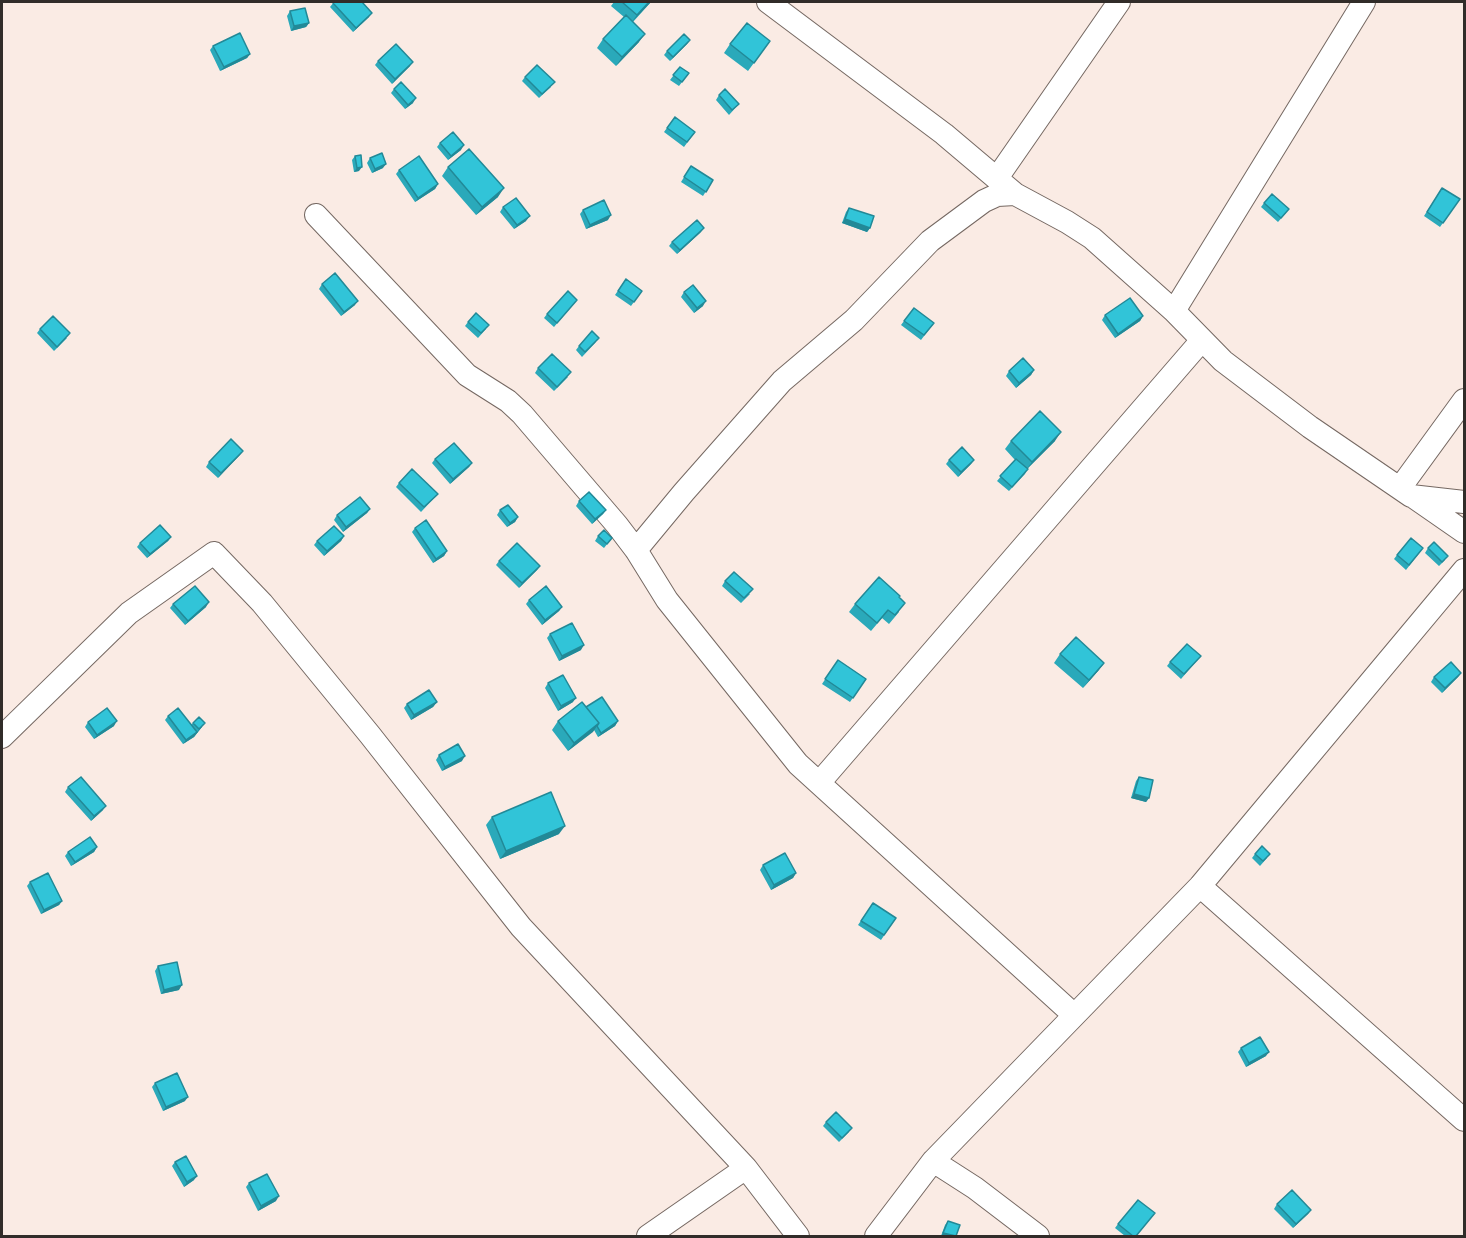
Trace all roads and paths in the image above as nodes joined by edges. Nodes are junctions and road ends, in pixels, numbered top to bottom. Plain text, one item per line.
1 (768, 2) edge
2 (1119, 2) edge
3 (1364, 2) edge
4 (997, 178) junction
5 (1015, 194) junction
6 (316, 215) dead end
7 (1174, 311) junction
8 (1202, 340) junction
9 (1464, 400) edge
10 (1406, 492) junction
11 (1464, 502) edge
12 (1464, 532) edge
13 (636, 550) junction
14 (1464, 570) edge
15 (2, 737) edge
16 (819, 783) junction
17 (1200, 886) junction
18 (1074, 1015) junction
19 (1464, 1119) edge
20 (933, 1161) junction
21 (746, 1168) junction
22 (648, 1236) edge
23 (798, 1236) edge
24 (876, 1236) edge
25 (1038, 1236) edge

1 - 4 street
2 - 4 street
3 - 7 street
4 - 5 street
5 - 7 street
5 - 13 street
6 - 13 street
7 - 8 street
8 - 10 street
8 - 16 street
9 - 10 street
10 - 11 street
10 - 12 street
13 - 16 street
14 - 17 street
15 - 21 street
16 - 18 street
17 - 18 street
17 - 19 street
18 - 20 street
20 - 24 street
20 - 25 street
21 - 22 street
21 - 23 street

